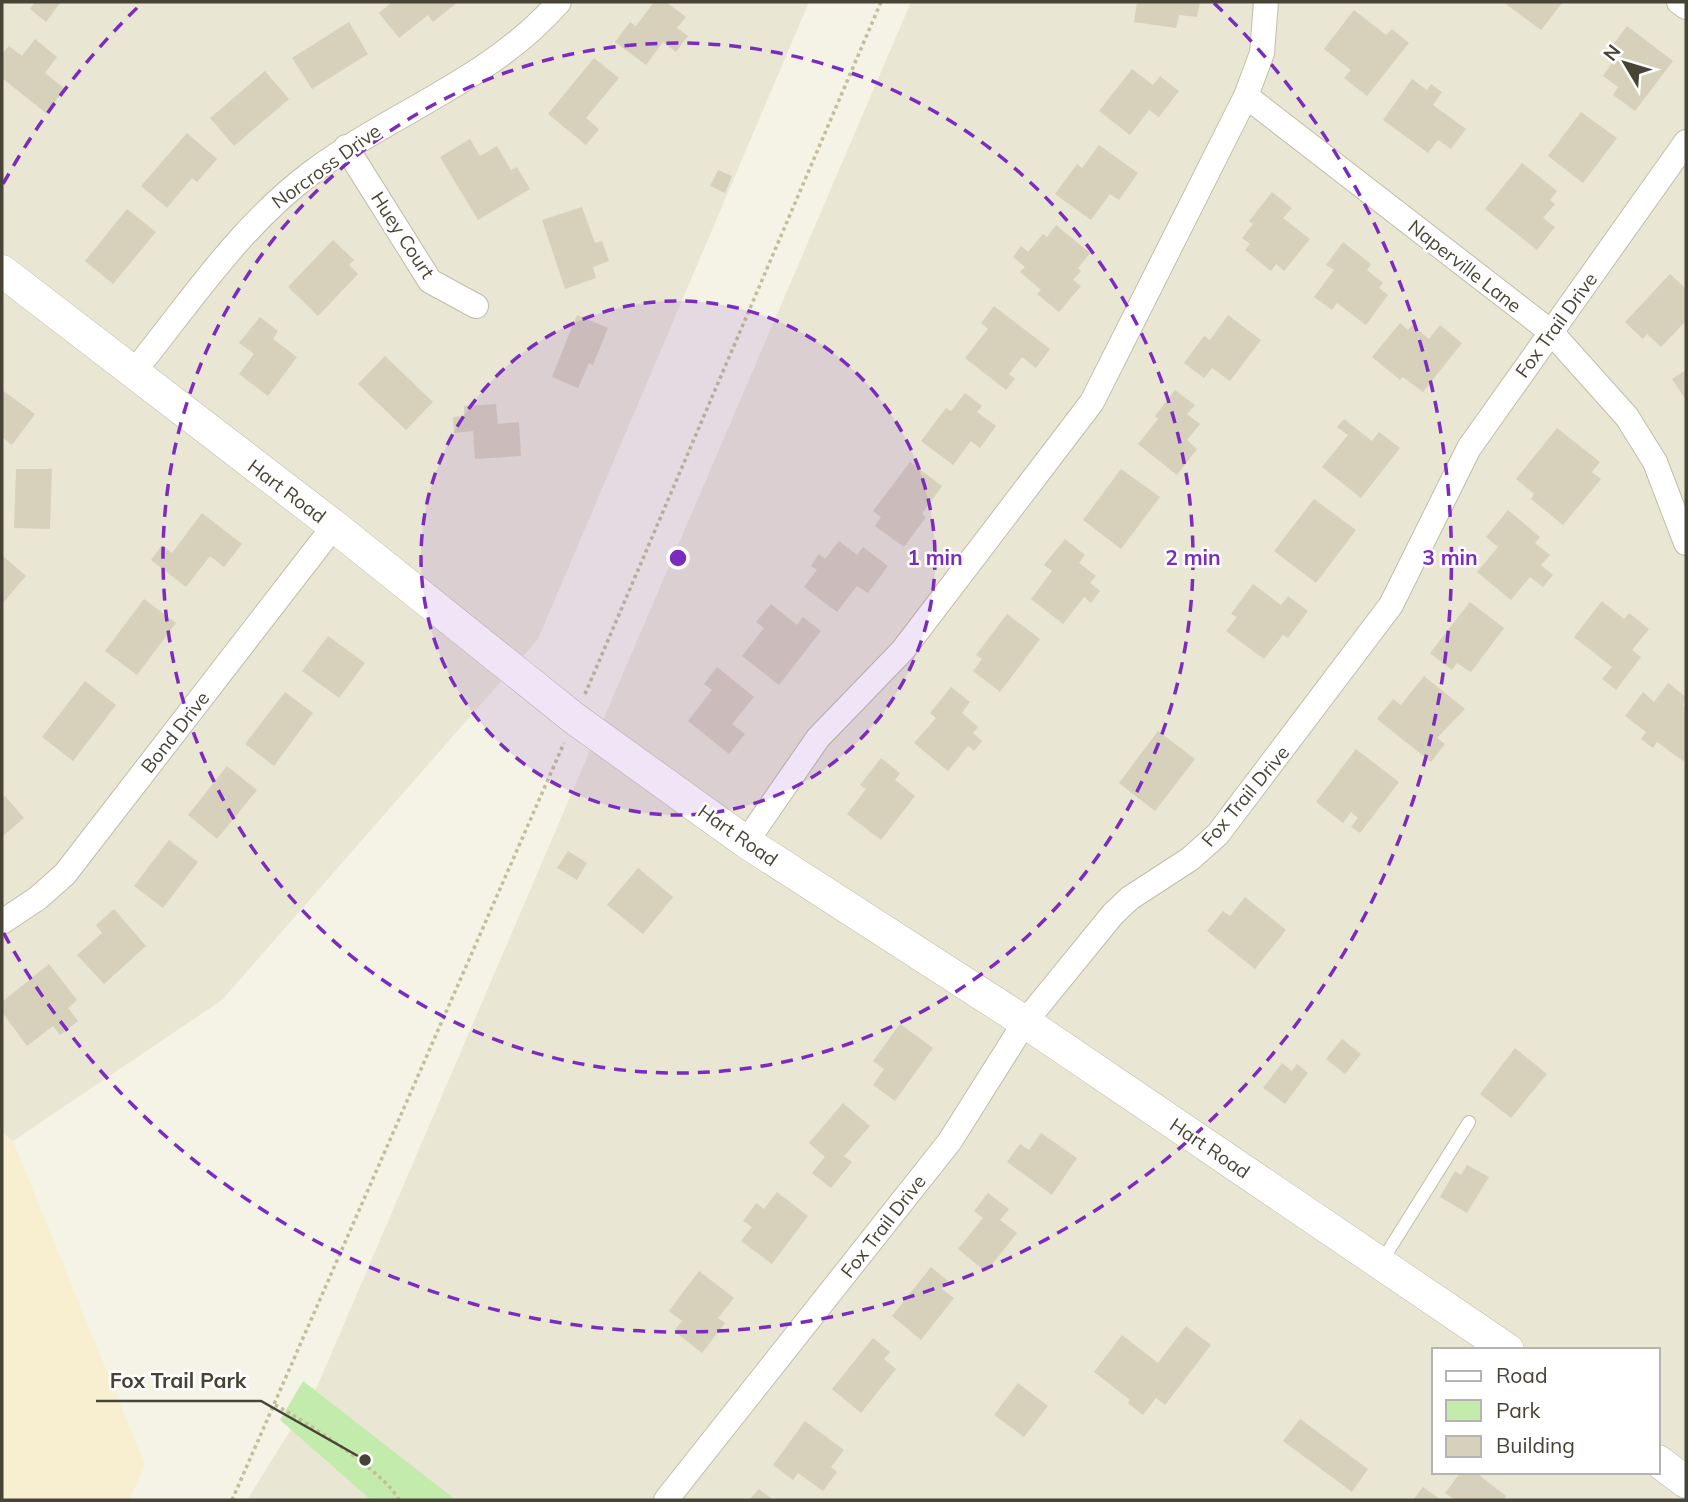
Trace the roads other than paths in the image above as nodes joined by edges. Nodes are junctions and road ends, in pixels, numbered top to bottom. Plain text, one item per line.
1 (559, 2) edge
2 (1266, 2) edge
3 (1679, 2) edge
4 (1686, 7) edge
5 (1246, 96) junction
6 (1686, 142) edge
7 (346, 147) junction
8 (2, 271) edge
9 (476, 306) dead end
10 (1551, 332) junction
11 (132, 374) junction
12 (334, 526) junction
13 (1686, 543) edge
14 (747, 842) junction
15 (2, 922) edge
16 (1025, 1022) junction
17 (1469, 1122) dead end
18 (1381, 1261) junction
19 (1505, 1348) edge
20 (1660, 1462) edge
21 (1686, 1482) edge
22 (666, 1500) edge

1 - 7 street, Norcross Drive
2 - 5 street
3 - 4 street
5 - 10 street, Naperville Lane
5 - 14 street
6 - 10 street, Fox Trail Drive
7 - 9 street, Huey Court
7 - 11 street, Norcross Drive
8 - 11 street, Hart Road
10 - 13 street, Naperville Lane
10 - 16 street, Fox Trail Drive
11 - 12 street, Hart Road
12 - 14 street, Hart Road
12 - 15 street, Bond Drive
14 - 16 street, Hart Road
16 - 18 street, Hart Road
16 - 22 street, Fox Trail Drive
17 - 18 lane
18 - 19 street, Hart Road
20 - 21 street

